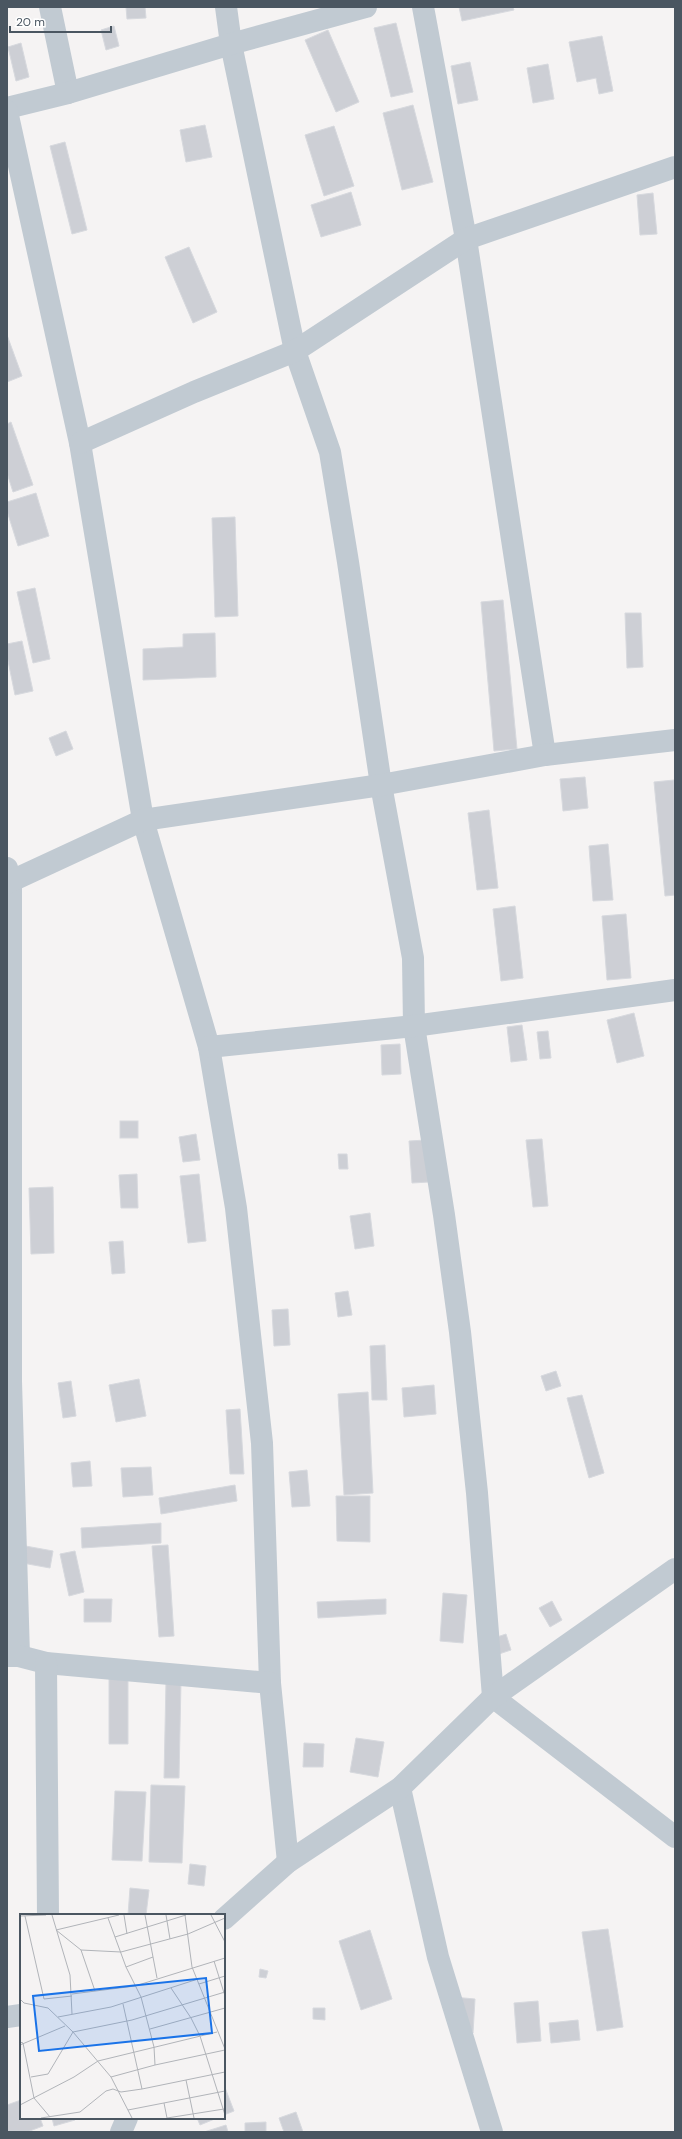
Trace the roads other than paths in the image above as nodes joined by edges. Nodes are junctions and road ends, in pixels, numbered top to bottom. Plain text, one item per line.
1 (50, 7) edge
2 (226, 7) edge
3 (366, 7) edge
4 (423, 7) edge
5 (231, 44) junction
6 (68, 93) junction
7 (7, 108) edge
8 (7, 111) edge
9 (675, 167) edge
10 (466, 239) junction
11 (295, 351) junction
12 (80, 443) junction
13 (675, 740) edge
14 (545, 755) junction
15 (381, 785) junction
16 (143, 820) junction
17 (8, 878) edge
18 (675, 990) edge
19 (414, 1026) junction
20 (210, 1047) junction
21 (9, 1381) edge
22 (675, 1569) edge
23 (13, 1656) edge
24 (46, 1663) junction
25 (270, 1682) junction
26 (493, 1697) junction
27 (400, 1788) junction
28 (675, 1837) edge
29 (288, 1862) junction
30 (48, 1914) edge
31 (225, 1918) edge
32 (20, 2015) edge
33 (7, 2017) edge
34 (127, 2119) edge
35 (121, 2132) edge
36 (492, 2132) edge

1 - 6 street
2 - 5 street
3 - 5 street
4 - 10 street
5 - 6 street
5 - 11 street
6 - 7 street
8 - 12 street
9 - 10 street
10 - 11 street
10 - 14 street
11 - 12 street
11 - 15 street
12 - 16 street
13 - 14 street
14 - 15 street
15 - 16 street
15 - 19 street
16 - 17 street
16 - 20 street
17 - 21 street
18 - 19 street
19 - 20 street
19 - 26 street
20 - 25 street
21 - 23 street
22 - 26 street
23 - 24 street
24 - 25 street
24 - 30 street
25 - 29 street
26 - 27 street
26 - 28 street
27 - 29 street
27 - 36 street
29 - 31 street
32 - 33 street
34 - 35 street

